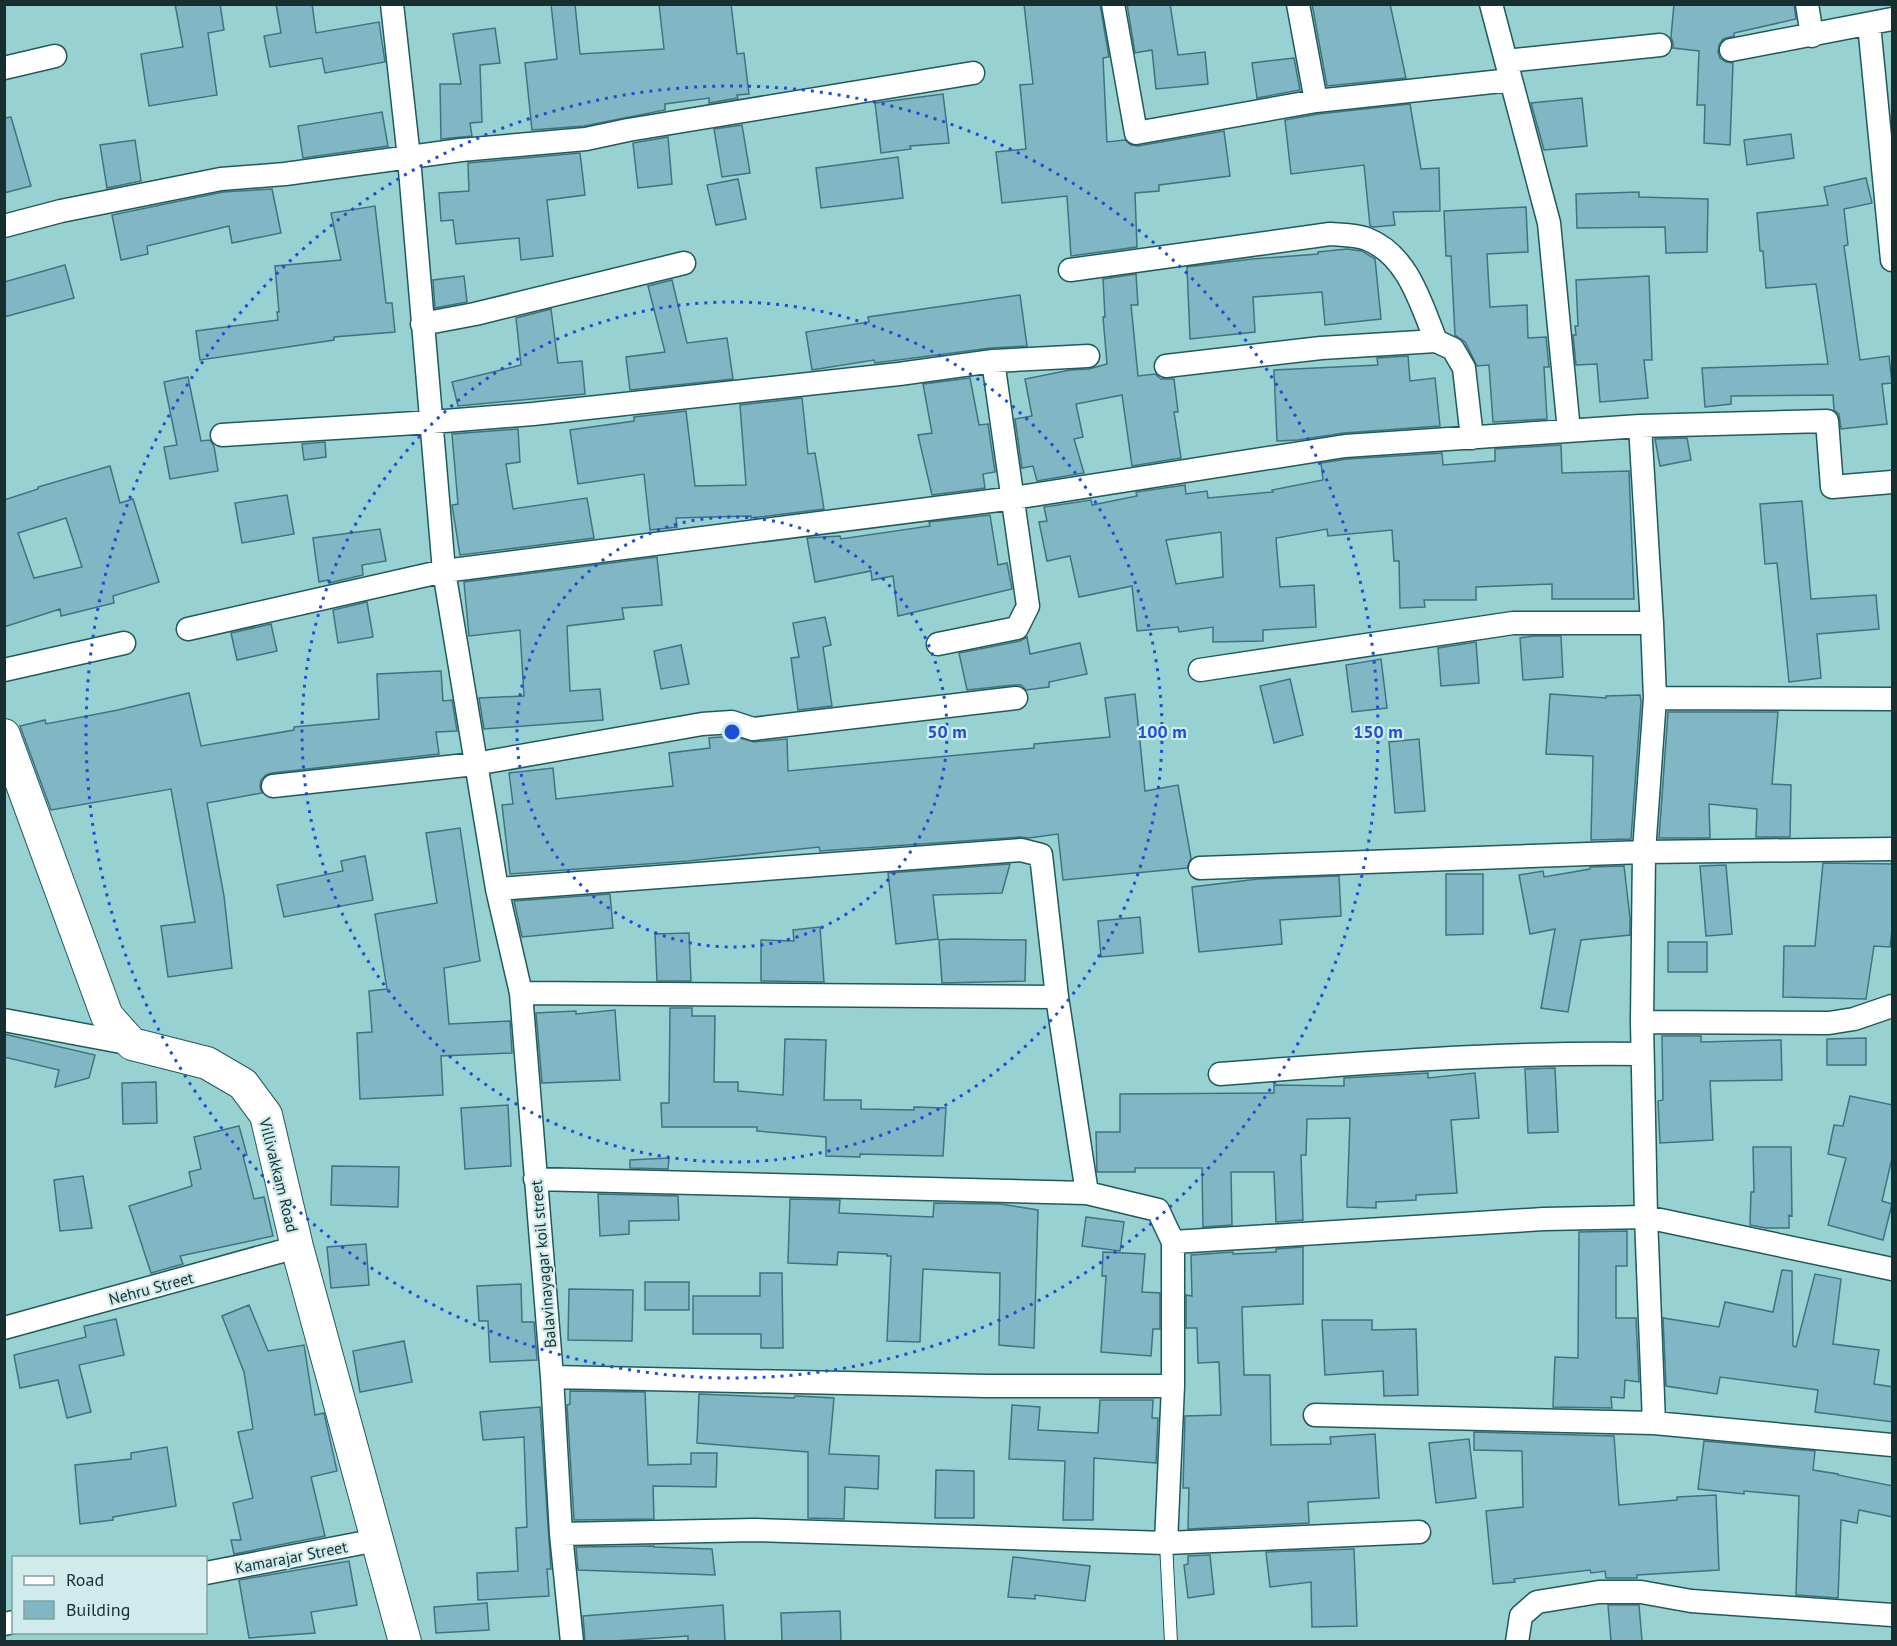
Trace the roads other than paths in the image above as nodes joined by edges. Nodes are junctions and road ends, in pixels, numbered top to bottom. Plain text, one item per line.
1 (392, 4) edge
2 (1113, 4) edge
3 (1298, 4) edge
4 (1491, 4) edge
5 (1807, 4) edge
6 (1893, 19) edge
7 (1869, 24) junction
8 (1812, 36) junction
9 (1660, 45) dead end
10 (1731, 50) dead end
11 (55, 57) dead end
12 (4, 68) edge
13 (1509, 70) junction
14 (973, 73) dead end
15 (1316, 101) junction
16 (409, 158) junction
17 (4, 226) edge
18 (1893, 260) edge
19 (684, 263) dead end
20 (1070, 270) dead end
21 (422, 324) junction
22 (1436, 341) junction
23 (1088, 356) dead end
24 (993, 361) junction
25 (1166, 366) dead end
26 (432, 422) junction
27 (1640, 426) junction
28 (1569, 431) junction
29 (222, 435) dead end
30 (1472, 438) junction
31 (1893, 482) edge
32 (1014, 498) junction
33 (444, 571) junction
34 (1652, 623) junction
35 (188, 629) dead end
36 (124, 643) dead end
37 (938, 644) dead end
38 (4, 670) edge
39 (1200, 670) dead end
40 (1016, 698) dead end
41 (1655, 698) junction
42 (1893, 699) edge
43 (5, 738) edge
44 (475, 764) junction
45 (273, 786) dead end
46 (1893, 849) edge
47 (1644, 852) junction
48 (1200, 868) dead end
49 (497, 889) junction
50 (521, 993) junction
51 (1057, 997) junction
52 (1893, 1006) edge
53 (4, 1020) edge
54 (1642, 1022) junction
55 (132, 1044) junction
56 (1642, 1054) junction
57 (1220, 1074) dead end
58 (535, 1179) junction
59 (1087, 1193) junction
60 (1646, 1217) junction
61 (1173, 1242) junction
62 (297, 1247) junction
63 (1893, 1269) edge
64 (4, 1328) edge
65 (552, 1377) junction
66 (1173, 1386) junction
67 (1315, 1414) dead end
68 (1654, 1423) junction
69 (1893, 1445) edge
70 (1419, 1532) dead end
71 (561, 1534) junction
72 (377, 1540) junction
73 (1166, 1543) junction
74 (207, 1573) edge
75 (1893, 1615) edge
76 (405, 1641) edge
77 (572, 1641) edge
78 (1171, 1641) edge
79 (1517, 1641) edge

1 - 16 street, Balavinayagar koil street
2 - 15 street
3 - 15 street
4 - 13 street
5 - 8 street
6 - 7 street
7 - 8 street
7 - 18 street
8 - 10 street
9 - 13 street
11 - 12 street
13 - 15 street
13 - 28 street
14 - 16 street
16 - 17 street
16 - 21 street, Balavinayagar koil street
19 - 21 street
20 - 22 street
21 - 26 street, Balavinayagar koil street
22 - 25 street
22 - 30 street
23 - 24 street
24 - 26 street
24 - 32 street
26 - 29 street
26 - 33 street, Balavinayagar koil street
27 - 28 street
27 - 31 street
27 - 34 street
28 - 30 street
30 - 32 street
32 - 33 street
32 - 37 street
33 - 35 street
33 - 44 street, Balavinayagar koil street
34 - 39 street
34 - 41 street
36 - 38 street
40 - 44 street
41 - 42 street
41 - 47 street
43 - 55 street
44 - 45 street
44 - 49 street, Balavinayagar koil street
46 - 47 street
47 - 48 street
47 - 54 street
49 - 50 street, Balavinayagar koil street
49 - 51 street
50 - 51 street
50 - 58 street, Balavinayagar koil street
51 - 59 street
52 - 54 street
53 - 55 street
54 - 56 street
55 - 62 street, Villivakkam Road
56 - 57 street
56 - 60 street
58 - 59 street
58 - 65 street, Balavinayagar koil street
59 - 61 street
60 - 61 street
60 - 63 street
60 - 68 street
61 - 66 street
62 - 64 street, Nehru Street
62 - 72 street, Villivakkam Road
65 - 66 street
65 - 71 street, Balavinayagar koil street
66 - 73 street
67 - 68 street
68 - 69 street
70 - 73 street
71 - 73 street
71 - 77 street, Balavinayagar koil street
72 - 74 street, Kamarajar Street
72 - 76 street, Villivakkam Road
73 - 78 lane
75 - 79 street

